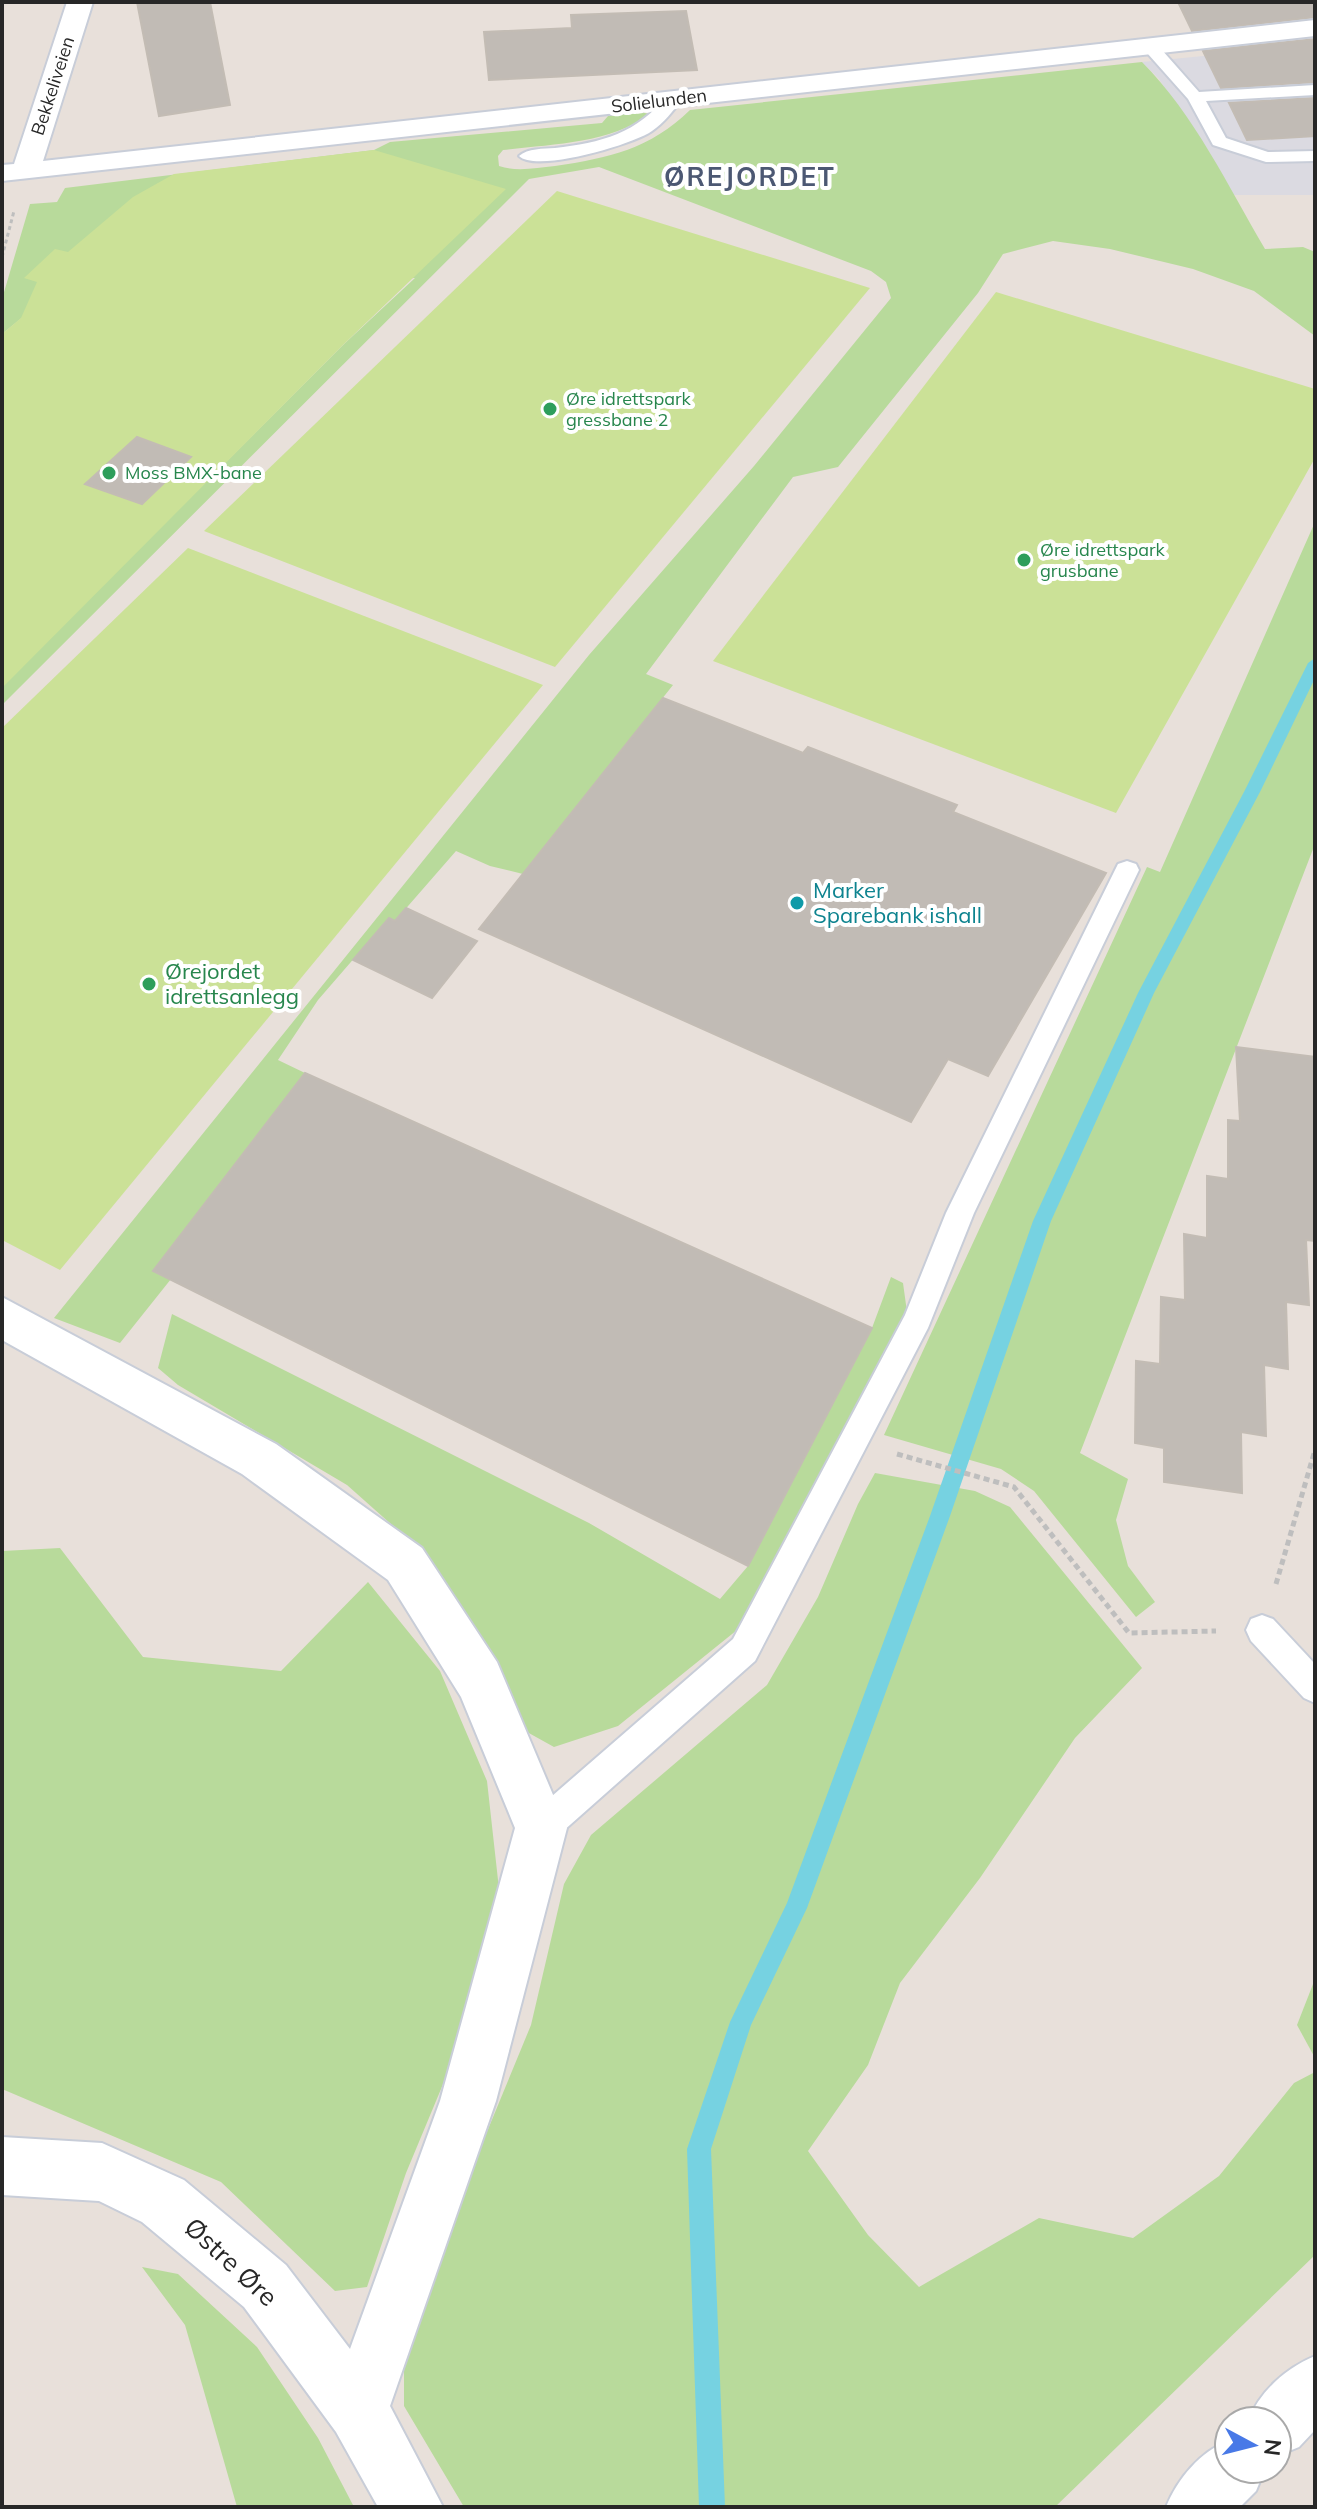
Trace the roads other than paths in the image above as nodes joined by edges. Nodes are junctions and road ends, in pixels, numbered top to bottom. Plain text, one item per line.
1 (80, 2) edge
2 (1315, 28) edge
3 (1148, 45) junction
4 (1315, 90) edge
5 (1195, 97) junction
6 (673, 99) junction
7 (528, 156) dead end
8 (1315, 156) edge
9 (14, 171) edge
10 (1127, 870) dead end
11 (2, 1317) edge
12 (1262, 1630) road end
13 (1315, 1687) edge
14 (541, 1828) junction
15 (2, 2166) edge
16 (1315, 2386) edge
17 (1293, 2409) edge
18 (358, 2410) junction
19 (1218, 2485) edge
20 (412, 2507) edge
21 (1197, 2507) edge

1 - 9 street, Bekkeliveien
2 - 3 street, Solielunden
3 - 5 lane
3 - 6 street, Solielunden
4 - 5 lane
5 - 8 lane
6 - 7 lane
6 - 9 street, Solielunden
10 - 14 lane
11 - 14 street
12 - 13 lane
14 - 18 street
15 - 18 street, Østre Øre
16 - 17 street
18 - 20 street, Østre Øre
19 - 21 street

